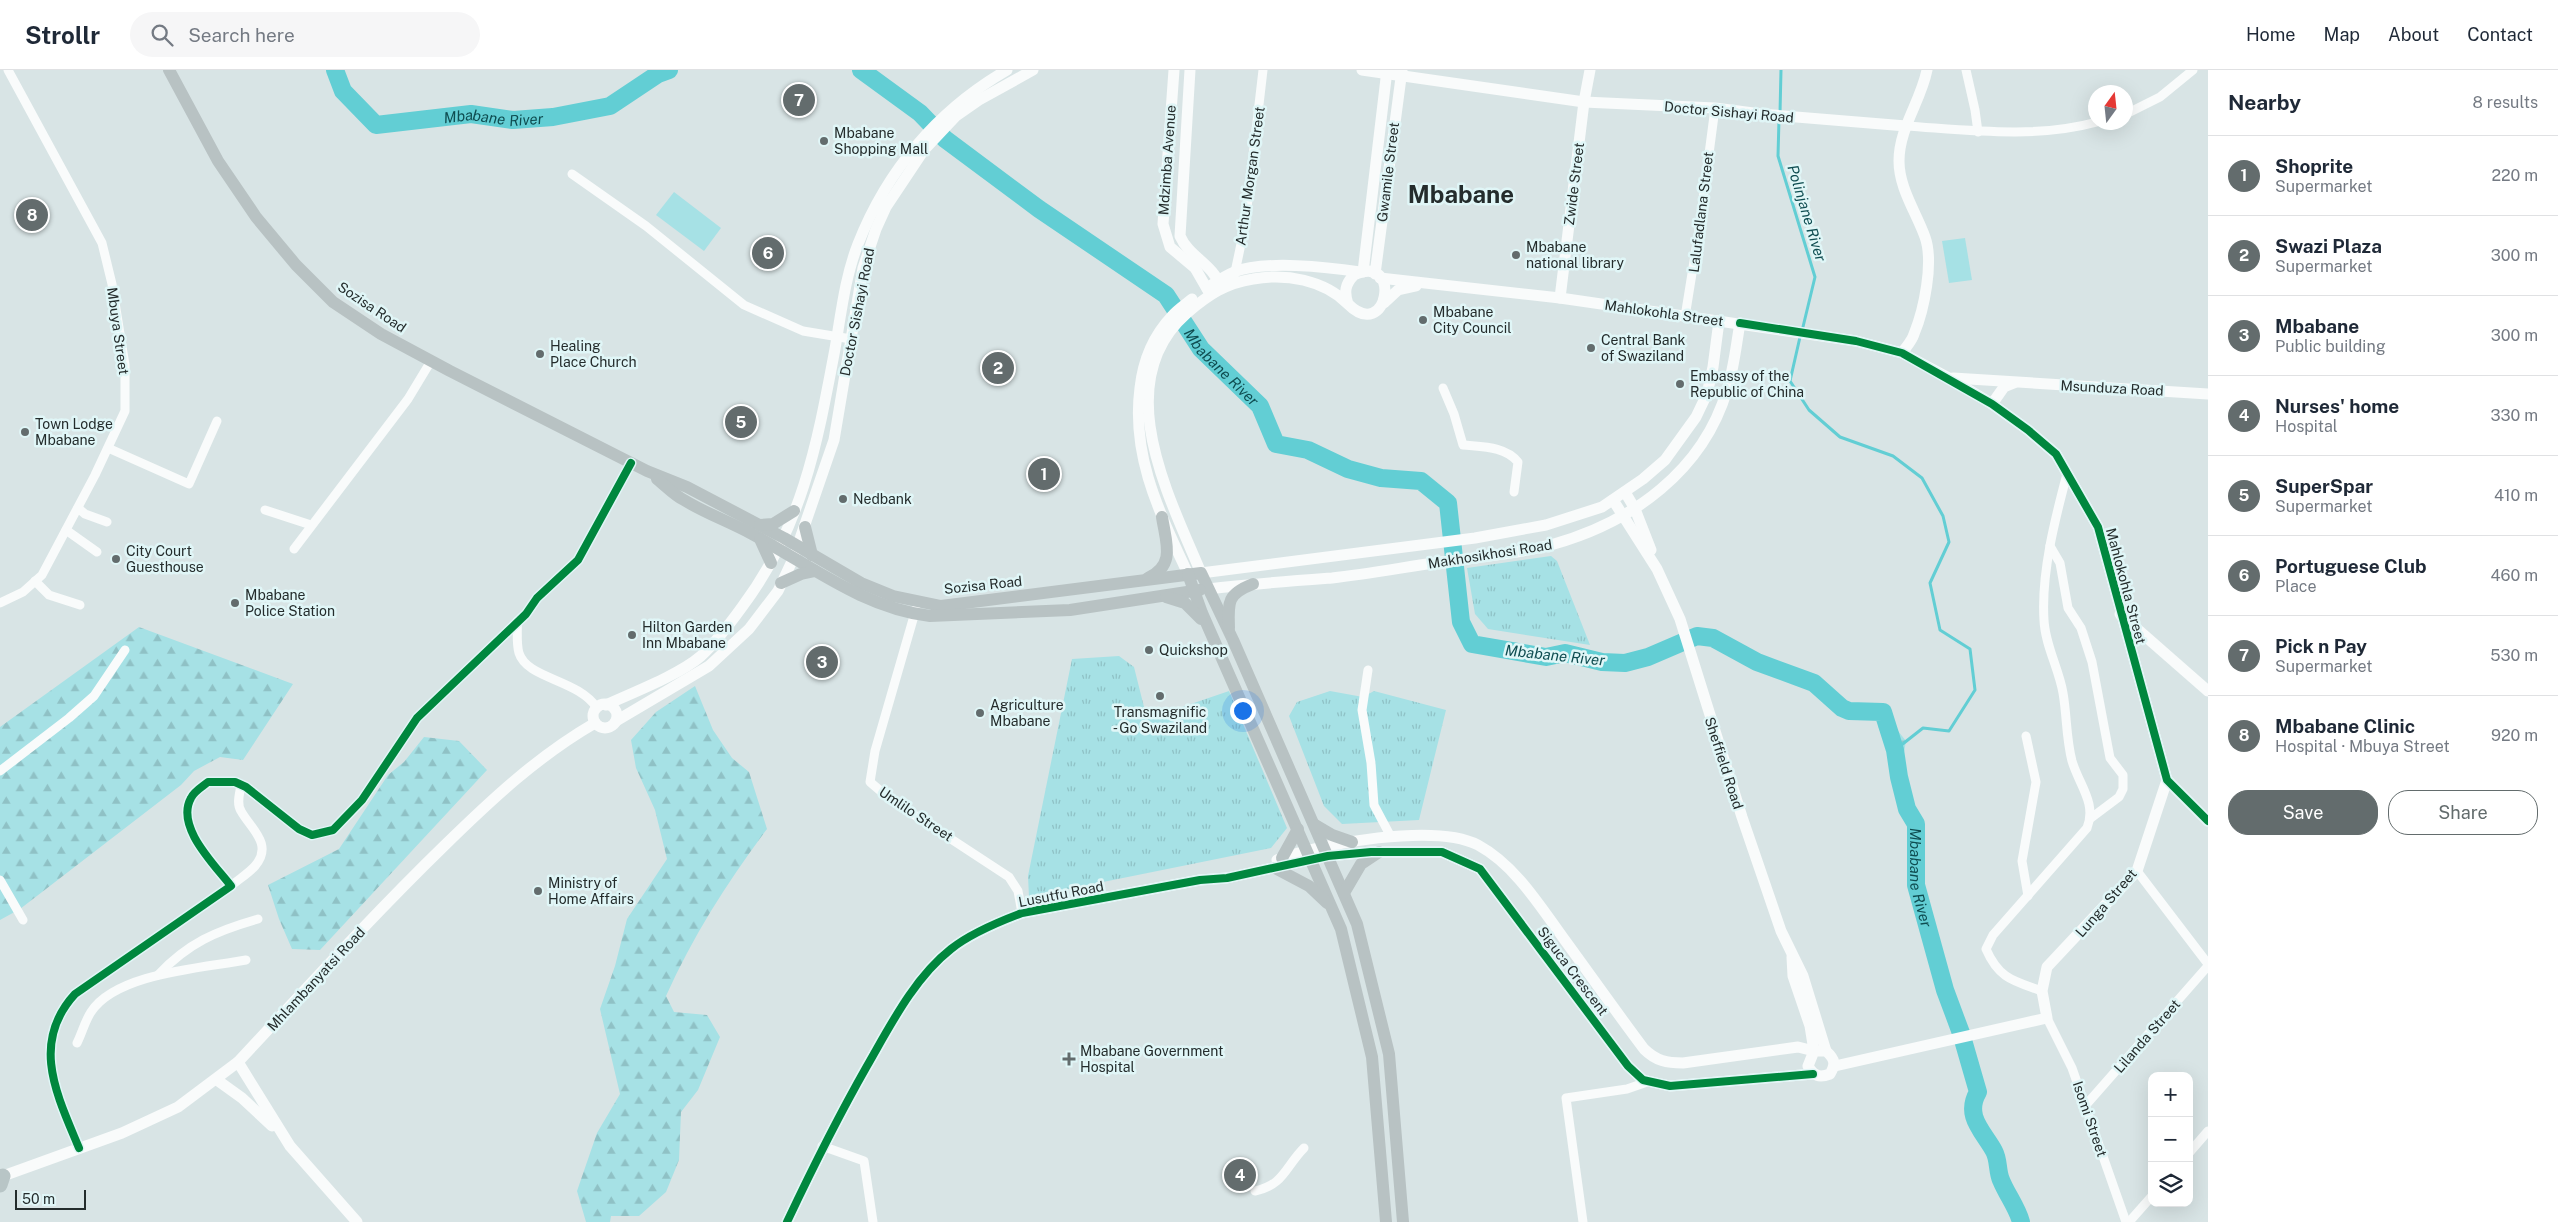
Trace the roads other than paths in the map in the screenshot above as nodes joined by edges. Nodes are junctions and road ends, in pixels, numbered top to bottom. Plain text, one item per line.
1 (8, 70) edge
2 (169, 70) edge
3 (1007, 70) edge
4 (1033, 70) edge
5 (1174, 70) edge
6 (1190, 70) edge
7 (1263, 70) edge
8 (1362, 70) edge
9 (1590, 70) edge
10 (1927, 70) edge
11 (1966, 70) edge
12 (2193, 70) edge
13 (1387, 72) edge
14 (1401, 73) edge
15 (1584, 102) junction
16 (1714, 108) junction
17 (2133, 110) edge
18 (951, 115) junction
19 (2088, 125) edge
20 (1906, 126) junction
21 (1978, 132) junction
22 (572, 174) dead end
23 (1362, 272) junction
24 (1378, 276) junction
25 (1234, 277) junction
26 (1220, 283) junction
27 (1433, 284) junction
28 (1209, 291) junction
29 (1560, 298) junction
30 (1384, 303) junction
31 (1348, 304) junction
32 (1685, 317) junction
33 (1719, 321) junction
34 (1740, 323) junction
35 (1169, 326) junction
36 (838, 335) junction
37 (851, 339) junction
38 (1902, 353) junction
39 (431, 361) junction
40 (1949, 378) junction
41 (2015, 382) junction
42 (1442, 388) dead end
43 (2208, 394) edge
44 (1992, 404) junction
45 (217, 421) dead end
46 (834, 440) junction
47 (816, 447) junction
48 (108, 448) junction
49 (632, 463) junction
50 (647, 471) junction
51 (2067, 474) junction
52 (1514, 492) dead end
53 (1625, 492) junction
54 (1613, 500) junction
55 (78, 508) junction
56 (1634, 509) junction
57 (265, 510) dead end
58 (794, 511) junction
59 (1623, 516) junction
60 (1162, 517) junction
61 (107, 522) dead end
62 (311, 525) junction
63 (760, 525) junction
64 (805, 527) junction
65 (66, 530) junction
66 (784, 538) junction
67 (760, 539) junction
68 (798, 546) junction
69 (2050, 546) junction
70 (294, 549) dead end
71 (779, 550) junction
72 (97, 552) dead end
73 (812, 555) junction
74 (793, 559) junction
75 (771, 563) junction
76 (1657, 569) junction
77 (815, 571) junction
78 (1201, 573) junction
79 (1188, 574) junction
80 (1141, 581) junction
81 (35, 582) junction
82 (781, 584) junction
83 (1253, 584) junction
84 (1208, 589) junction
85 (1193, 591) junction
86 (1164, 596) junction
87 (0, 603) edge
88 (80, 605) dead end
89 (916, 608) junction
90 (2120, 614) junction
91 (517, 621) junction
92 (1209, 628) junction
93 (1229, 633) junction
94 (126, 650) dead end
95 (1368, 670) dead end
96 (2208, 692) edge
97 (601, 707) junction
98 (616, 721) junction
99 (595, 723) junction
100 (2026, 736) dead end
101 (0, 770) edge
102 (2167, 780) junction
103 (241, 785) junction
104 (2091, 818) junction
105 (2208, 821) edge
106 (1314, 825) junction
107 (1298, 828) junction
108 (1391, 837) junction
109 (1352, 842) junction
110 (1379, 852) junction
111 (1318, 853) junction
112 (1278, 863) junction
113 (2137, 871) junction
114 (0, 880) edge
115 (231, 886) junction
116 (1344, 893) junction
117 (2028, 896) junction
118 (1332, 908) junction
119 (1022, 913) junction
120 (258, 919) dead end
121 (23, 920) dead end
122 (1792, 957) junction
123 (246, 960) dead end
124 (2208, 965) edge
125 (158, 976) junction
126 (2042, 992) junction
127 (2047, 1018) junction
128 (1810, 1026) junction
129 (77, 1043) dead end
130 (1790, 1047) junction
131 (1814, 1051) junction
132 (1826, 1051) junction
133 (1659, 1060) junction
134 (238, 1062) junction
135 (1835, 1066) junction
136 (1813, 1074) junction
137 (217, 1080) junction
138 (1650, 1081) junction
139 (2086, 1106) junction
140 (2208, 1131) edge
141 (283, 1136) junction
142 (822, 1146) junction
143 (79, 1148) junction
144 (1304, 1148) dead end
145 (2193, 1148) edge
146 (1, 1180) edge
147 (1255, 1192) dead end
148 (2148, 1200) edge
149 (358, 1222) edge
150 (787, 1222) edge
151 (874, 1222) edge
152 (1386, 1222) edge
153 (1403, 1222) edge
154 (1583, 1222) edge
155 (2127, 1222) edge

1 - 48 street, Mbuya Street
2 - 39 main road, Sozisa Road
3 - 18 main road, Doctor Sishayi Road
4 - 18 main road, Doctor Sishayi Road
5 - 28 main road, Mdzimba Avenue
6 - 26 main road, Mdzimba Avenue
7 - 25 street, Arthur Morgan Street
8 - 13 main road, Doctor Sishayi Road
9 - 15 main road, Zwide Street
10 - 20 main road
11 - 21 street
12 - 17 street
13 - 14 main road, Doctor Sishayi Road
13 - 23 main road, Gwamile Street
14 - 15 main road, Doctor Sishayi Road
14 - 24 main road, Gwamile Street
15 - 16 main road, Doctor Sishayi Road
15 - 29 main road, Zwide Street
16 - 20 main road, Doctor Sishayi Road
16 - 32 street, Lalufadlana Street
18 - 36 main road, Doctor Sishayi Road
18 - 37 main road, Doctor Sishayi Road
19 - 21 street, Doctor Sishayi Road
20 - 21 street, Doctor Sishayi Road
20 - 38 main road
22 - 36 street
23 - 24 main road
23 - 25 main road
23 - 31 main road
24 - 27 main road, Mahlokohla Street
24 - 30 main road
25 - 26 main road
25 - 31 main road
26 - 28 main road
27 - 29 main road, Mahlokohla Street
27 - 30 main road, Mahlokohla Street
28 - 35 main road
29 - 32 main road, Mahlokohla Street
30 - 31 main road
32 - 33 main road, Mahlokohla Street
33 - 34 main road, Mahlokohla Street
33 - 53 main road, Makhosikhosi Road
34 - 38 main road, Mahlokohla Street
34 - 56 main road, Makhosikhosi Road
35 - 60 main road
35 - 78 main road
36 - 37 street
36 - 47 main road, Doctor Sishayi Road
37 - 46 main road, Doctor Sishayi Road
38 - 40 main road, Mahlokohla Street
39 - 49 main road, Sozisa Road
39 - 62 street
40 - 41 main road, Msunduza Road
40 - 44 main road, Mahlokohla Street
41 - 43 main road, Msunduza Road
41 - 44 main road
42 - 52 street
44 - 51 main road, Mahlokohla Street
45 - 48 street
46 - 47 main road
46 - 64 main road, Doctor Sishayi Road
47 - 58 main road, Doctor Sishayi Road
48 - 55 street, Mbuya Street
49 - 50 main road, Sozisa Road
49 - 91 street
50 - 63 main road, Sozisa Road
50 - 67 main road, Sozisa Road
51 - 69 street
51 - 90 main road, Mahlokohla Street
53 - 54 main road, Makhosikhosi Road
53 - 56 main road, Sheffield Road
54 - 59 main road, Sheffield Road
54 - 78 main road, Makhosikhosi Road
55 - 61 street
55 - 65 street, Mbuya Street
56 - 59 main road, Makhosikhosi Road
56 - 76 main road, Sheffield Road
57 - 62 street
58 - 63 main road
58 - 66 main road, Doctor Sishayi Road
59 - 76 main road, Sheffield Road
59 - 83 main road, Makhosikhosi Road
60 - 79 main road
60 - 80 main road
62 - 70 street
63 - 66 main road, Sozisa Road
64 - 68 main road, Doctor Sishayi Road
64 - 73 main road
65 - 72 street
65 - 81 street, Mbuya Street
66 - 68 main road, Sozisa Road
66 - 71 main road, Doctor Sishayi Road
67 - 71 main road, Sozisa Road
67 - 75 main road
68 - 73 main road, Sozisa Road
68 - 74 main road, Doctor Sishayi Road
69 - 104 street
69 - 104 street
71 - 74 main road, Sozisa Road
71 - 75 main road
73 - 89 main road, Sozisa Road
74 - 77 main road, Sozisa Road
74 - 82 main road
75 - 97 main road
76 - 122 main road, Sheffield Road
77 - 82 main road
77 - 89 main road, Sozisa Road
78 - 79 main road, Sozisa Road
78 - 84 main road
79 - 80 main road, Sozisa Road
79 - 85 main road
80 - 89 main road, Sozisa Road
81 - 87 street, Mbuya Street
81 - 88 street
82 - 98 main road
83 - 84 main road, Makhosikhosi Road
83 - 93 main road
84 - 85 main road, Sozisa Road
84 - 93 main road
85 - 86 main road, Sozisa Road
85 - 92 main road
86 - 89 main road, Sozisa Road
86 - 92 main road
89 - 119 street, Umlilo Street
90 - 96 main road
90 - 102 main road, Mahlokohla Street
91 - 97 street
91 - 103 street
92 - 107 main road
93 - 106 main road
94 - 101 street
95 - 108 street
97 - 98 main road
97 - 99 main road
98 - 99 main road
99 - 134 main road, Mhlambanyatsi Road
100 - 117 street
102 - 105 main road
102 - 113 main road, Lunga Street
103 - 115 street
103 - 115 street
104 - 117 street
106 - 109 main road
106 - 111 main road
107 - 111 main road
107 - 112 main road
108 - 109 main road, Siguca Crescent
108 - 133 main road, Siguca Crescent
109 - 111 main road, Siguca Crescent
110 - 111 main road, Siguca Crescent
110 - 116 main road
110 - 138 main road, Siguca Crescent
111 - 112 main road, Lusutfu Road
111 - 116 main road
111 - 118 main road
112 - 118 main road
112 - 119 main road, Lusutfu Road
113 - 124 street
113 - 126 main road, Lunga Street
114 - 121 street
115 - 143 street
116 - 153 main road
117 - 126 street
118 - 152 main road
119 - 142 main road, Lusutfu Road
120 - 125 street
122 - 128 main road
122 - 132 main road, Sheffield Road
123 - 125 street
124 - 139 street, Lilanda Street
125 - 129 street
126 - 127 main road, Lunga Street
127 - 135 main road
127 - 139 street, Isomi Street
128 - 130 main road
128 - 131 main road
130 - 131 main road
130 - 133 main road
131 - 132 main road
131 - 136 main road
132 - 135 main road
133 - 138 main road
134 - 137 main road, Mhlambanyatsi Road
134 - 141 main road
135 - 136 main road
136 - 138 main road, Siguca Crescent
137 - 141 main road
137 - 143 main road, Mhlambanyatsi Road
138 - 154 street
139 - 155 street, Isomi Street
140 - 145 street
141 - 149 main road
142 - 150 main road, Lusutfu Road
142 - 151 street
143 - 146 main road, Mhlambanyatsi Road
144 - 147 street
148 - 155 street

